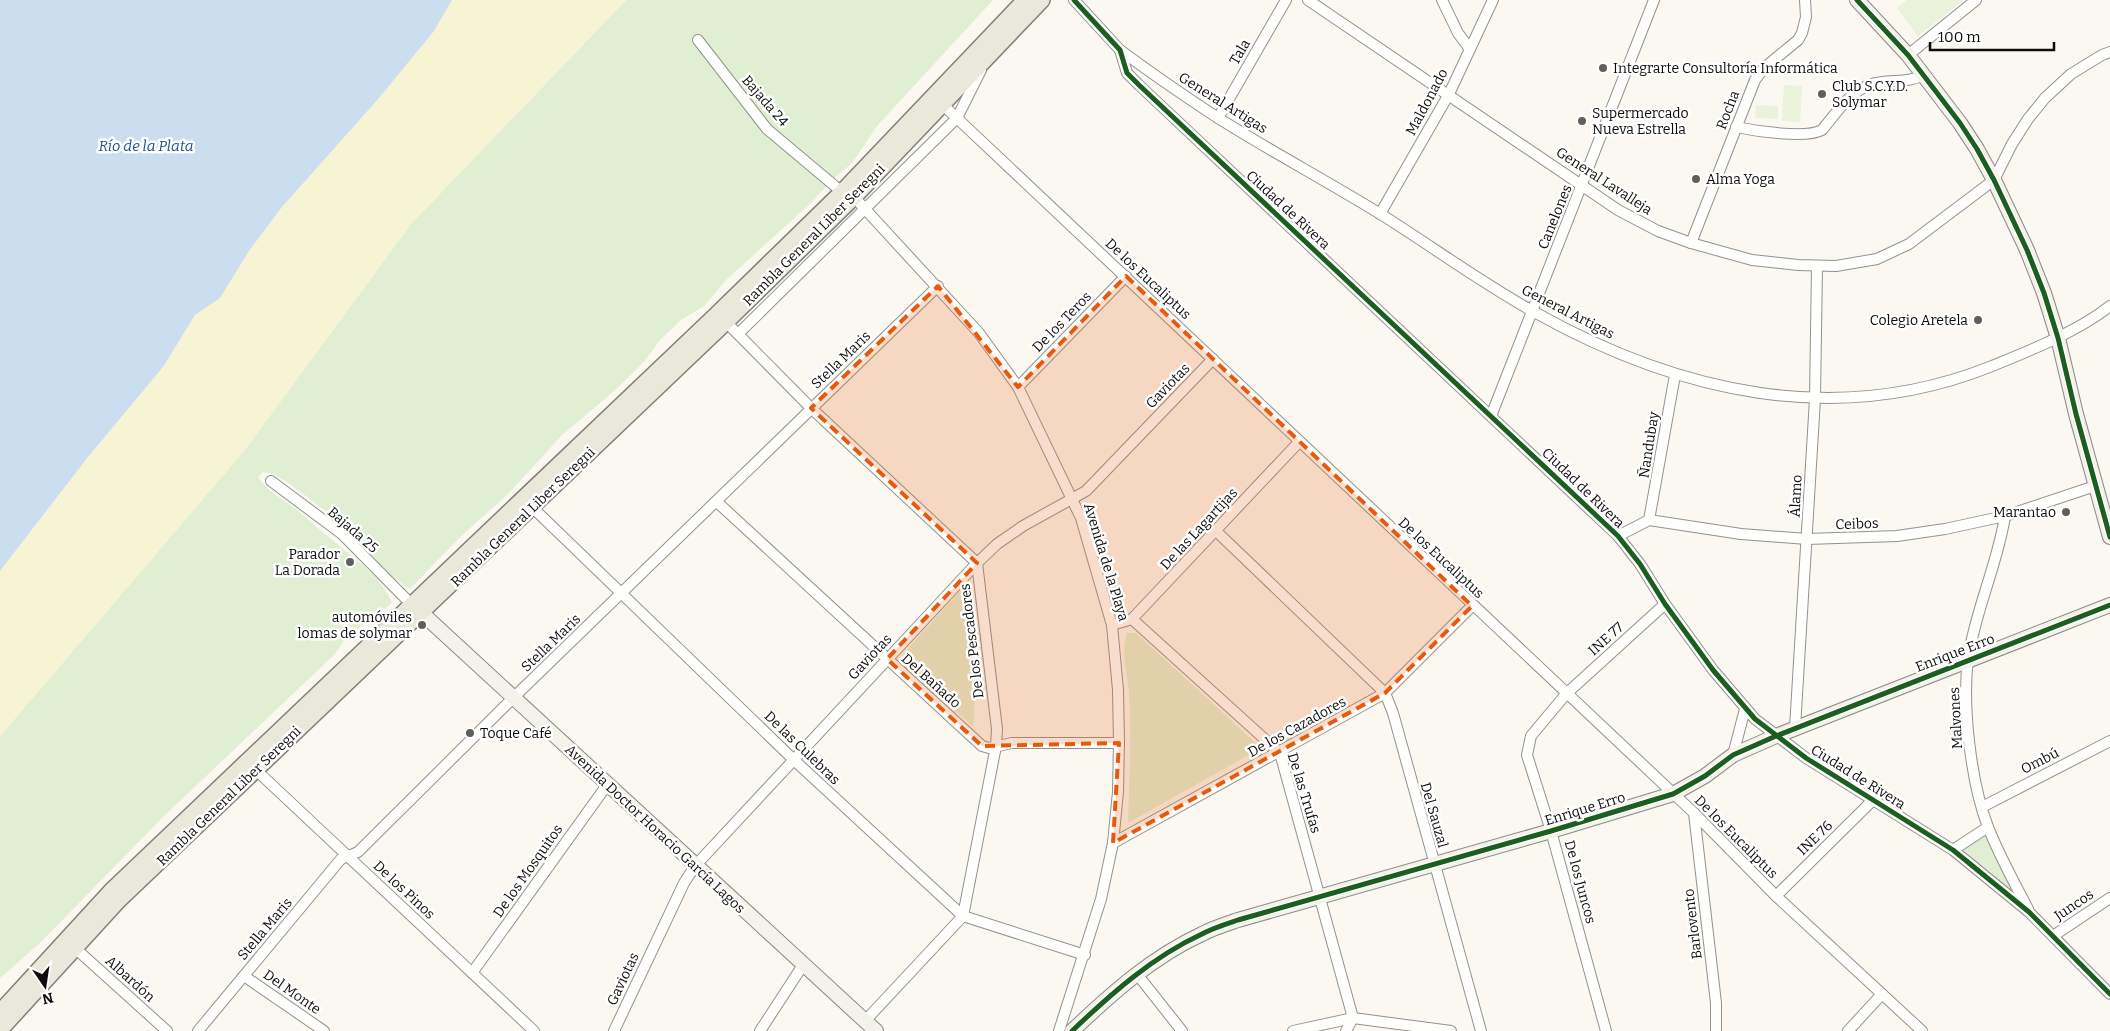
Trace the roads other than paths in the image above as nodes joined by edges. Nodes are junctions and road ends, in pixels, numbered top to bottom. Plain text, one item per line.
1 (1025, 0) edge
2 (1042, 0) edge
3 (1074, 0) edge
4 (1286, 0) edge
5 (1308, 0) edge
6 (1442, 0) edge
7 (1494, 0) edge
8 (1654, 0) edge
9 (1805, 0) edge
10 (1857, 0) edge
11 (1976, 0) edge
12 (698, 40) dead end
13 (1469, 48) junction
14 (1120, 50) junction
15 (2110, 52) edge
16 (1908, 55) junction
17 (986, 59) junction
18 (1924, 75) junction
19 (1448, 94) junction
20 (943, 104) junction
21 (957, 118) junction
22 (1218, 118) junction
23 (1736, 127) junction
24 (1994, 180) junction
25 (1583, 185) junction
26 (848, 194) junction
27 (866, 209) junction
28 (1380, 214) junction
29 (1691, 243) junction
30 (1817, 266) junction
31 (1126, 276) junction
32 (938, 286) junction
33 (2110, 306) edge
34 (1533, 312) junction
35 (726, 322) junction
36 (738, 334) junction
37 (2058, 338) junction
38 (1213, 359) junction
39 (1675, 375) junction
40 (1018, 387) junction
41 (1815, 399) junction
42 (811, 408) junction
43 (1491, 416) junction
44 (1299, 442) junction
45 (271, 481) dead end
46 (2095, 486) junction
47 (1073, 500) junction
48 (717, 502) junction
49 (533, 508) junction
50 (2005, 516) junction
51 (1649, 520) junction
52 (1216, 530) junction
53 (1618, 536) junction
54 (2110, 537) edge
55 (1807, 539) junction
56 (977, 563) junction
57 (623, 593) junction
58 (1665, 604) junction
59 (2110, 605) edge
60 (1472, 606) junction
61 (417, 609) junction
62 (1132, 619) junction
63 (1112, 625) junction
64 (886, 659) junction
65 (1968, 659) junction
66 (1385, 693) junction
67 (1566, 694) junction
68 (512, 698) junction
69 (1745, 709) junction
70 (1795, 728) junction
71 (1776, 736) junction
72 (2110, 741) edge
73 (1119, 743) junction
74 (996, 746) junction
75 (1280, 753) junction
76 (1733, 755) junction
77 (794, 760) junction
78 (256, 770) junction
79 (607, 785) junction
80 (1674, 794) junction
81 (1874, 800) junction
82 (1982, 806) junction
83 (1694, 814) junction
84 (1988, 827) junction
85 (1552, 831) junction
86 (1113, 843) junction
87 (1953, 850) junction
88 (348, 856) junction
89 (1436, 864) junction
90 (695, 866) junction
91 (1776, 896) junction
92 (1320, 897) junction
93 (2110, 898) edge
94 (2029, 912) junction
95 (963, 916) junction
96 (2054, 936) junction
97 (75, 948) junction
98 (1085, 955) junction
99 (803, 965) junction
100 (472, 973) junction
101 (1137, 974) junction
102 (244, 976) junction
103 (1882, 994) junction
104 (2110, 994) edge
105 (0, 1012) edge
106 (1353, 1018) junction
107 (865, 1021) junction
108 (0, 1030) edge
109 (167, 1031) edge
110 (198, 1031) edge
111 (324, 1031) edge
112 (534, 1031) edge
113 (614, 1031) edge
114 (760, 1031) edge
115 (876, 1031) edge
116 (1060, 1031) edge
117 (1072, 1031) edge
118 (1182, 1031) edge
119 (1293, 1031) edge
120 (1346, 1031) edge
121 (1451, 1031) edge
122 (1481, 1031) edge
123 (1606, 1031) edge
124 (1716, 1031) edge
125 (1848, 1031) edge
126 (1922, 1031) edge

1 - 26 main road, Rambla General Liber Seregni
2 - 17 main road, Rambla General Liber Seregni
3 - 14 street, Ciudad de Rivera
4 - 22 street, Tala
5 - 19 street, General Lavalleja
6 - 13 street
7 - 13 street, Maldonado
8 - 25 street, Canelones
9 - 23 street, Rocha
10 - 16 street
11 - 16 street
12 - 26 street, Bajada 24
13 - 19 street, Maldonado
14 - 22 street, General Artigas
14 - 43 street, Ciudad de Rivera
15 - 24 street, General Lavalleja
16 - 18 street
17 - 20 main road, Rambla General Liber Seregni
17 - 21 street
18 - 23 street
18 - 24 street
19 - 25 street, General Lavalleja
19 - 28 street, Maldonado
20 - 21 street, De los Eucaliptus
20 - 26 main road, Rambla General Liber Seregni
21 - 27 street
21 - 31 street, De los Eucaliptus
22 - 28 street, General Artigas
23 - 29 street, Rocha
24 - 30 street, General Lavalleja
24 - 37 street
25 - 29 street, General Lavalleja
25 - 34 street, Canelones
26 - 27 street, Avenida de la Playa
26 - 35 main road, Rambla General Liber Seregni
26 - 61 main road, Rambla General Liber Seregni
27 - 32 street, Avenida de la Playa
27 - 36 street
28 - 34 street, General Artigas
29 - 30 street, General Lavalleja
30 - 41 street, Álamo
31 - 38 street, De los Eucaliptus
31 - 40 street, De los Teros
32 - 40 street, Avenida de la Playa
32 - 42 street, Stella Maris
33 - 37 street, General Artigas
34 - 39 street, General Artigas
34 - 43 street, Canelones
35 - 36 street, De los Pescadores
35 - 49 main road, Rambla General Liber Seregni
36 - 42 street, De los Pescadores
37 - 41 street, General Artigas
37 - 46 street
38 - 44 street, De los Eucaliptus
38 - 47 street, Gaviotas
39 - 41 street, General Artigas
39 - 51 street, Ñandubay
40 - 47 street, Avenida de la Playa
41 - 55 street, Álamo
42 - 48 street, Stella Maris
42 - 56 street, De los Pescadores
43 - 53 street, Ciudad de Rivera
44 - 52 street, De las Lagartijas
44 - 60 street, De los Eucaliptus
45 - 61 street, Bajada 25
46 - 50 street, Ceibos
46 - 54 street
47 - 56 street, Gaviotas
47 - 63 street, Avenida de la Playa
48 - 57 street, Stella Maris
48 - 64 street, Del Bañado
49 - 57 street, De las Culebras
49 - 61 main road, Rambla General Liber Seregni
50 - 55 street, Ceibos
50 - 65 street, Malvones
51 - 53 street
51 - 55 street, Ceibos
52 - 62 street, De las Lagartijas
52 - 66 street, Del Sauzal
53 - 58 street, Ciudad de Rivera
55 - 70 street, Álamo
56 - 64 street, Gaviotas
56 - 74 street, De los Pescadores
57 - 68 street, Stella Maris
57 - 77 street, De las Culebras
58 - 67 street, INE 77
58 - 69 street, Ciudad de Rivera
59 - 65 street, Enrique Erro
60 - 66 street, De los Cazadores
60 - 67 street, De los Eucaliptus
61 - 68 street, Avenida Doctor Horacio García Lagos
61 - 78 main road, Rambla General Liber Seregni
61 - 105 main road, Rambla General Liber Seregni
62 - 63 street, De las Lagartijas
62 - 75 street, De las Trufas
63 - 73 street, Avenida de la Playa
64 - 74 street, Del Bañado
64 - 77 street, Gaviotas
65 - 70 street, Enrique Erro
65 - 82 street, Malvones
66 - 75 street, De los Cazadores
66 - 89 street, Del Sauzal
67 - 80 street, De los Eucaliptus
67 - 85 street, De los Juncos
68 - 79 street, Avenida Doctor Horacio García Lagos
68 - 88 street, Stella Maris
69 - 71 street, Ciudad de Rivera
69 - 76 street
70 - 71 street, Enrique Erro
71 - 76 street, Enrique Erro
71 - 81 street, Ciudad de Rivera
72 - 82 street, Ombú
73 - 74 street, Del Bañado
73 - 86 street, Avenida de la Playa
74 - 95 street, De los Pescadores
75 - 86 street, De los Cazadores
75 - 92 street, De las Trufas
76 - 80 street, Enrique Erro
77 - 90 street, Gaviotas
77 - 95 street, De las Culebras
78 - 88 street, De los Pinos
78 - 97 main road, Rambla General Liber Seregni
79 - 90 street, Avenida Doctor Horacio García Lagos
79 - 100 street, De los Mosquitos
80 - 83 street, De los Eucaliptus
80 - 85 street, Enrique Erro
81 - 87 street, Ciudad de Rivera
81 - 91 street, INE 76
82 - 84 street, Malvones
83 - 91 street, De los Eucaliptus
83 - 124 street, Barlovento
84 - 87 street
84 - 94 street, Malvones
85 - 89 street, Enrique Erro
85 - 123 street, De los Juncos
86 - 98 street, Avenida de la Playa
87 - 94 street, Ciudad de Rivera
88 - 100 street, De los Pinos
88 - 102 street, Stella Maris
89 - 92 street, Enrique Erro
89 - 122 street, Del Sauzal
90 - 99 street, Avenida Doctor Horacio García Lagos
90 - 113 street, Gaviotas
91 - 103 street, De los Eucaliptus
92 - 101 street, Enrique Erro
92 - 106 street, De las Trufas
93 - 96 street, Juncos
94 - 96 street, Ciudad de Rivera
95 - 98 street, De las Culebras
95 - 107 street
96 - 104 street, Ciudad de Rivera
97 - 108 main road, Rambla General Liber Seregni
97 - 109 street, Albardón
98 - 116 street, Avenida de la Playa
99 - 107 street, Avenida Doctor Horacio García Lagos
99 - 114 street
100 - 112 street, De los Pinos
101 - 117 street, Enrique Erro
101 - 118 street
102 - 110 street, Stella Maris
102 - 111 street, Del Monte
103 - 125 street
103 - 126 street, De los Eucaliptus
106 - 119 street
106 - 120 street
106 - 121 street
107 - 115 street, Avenida Doctor Horacio García Lagos

